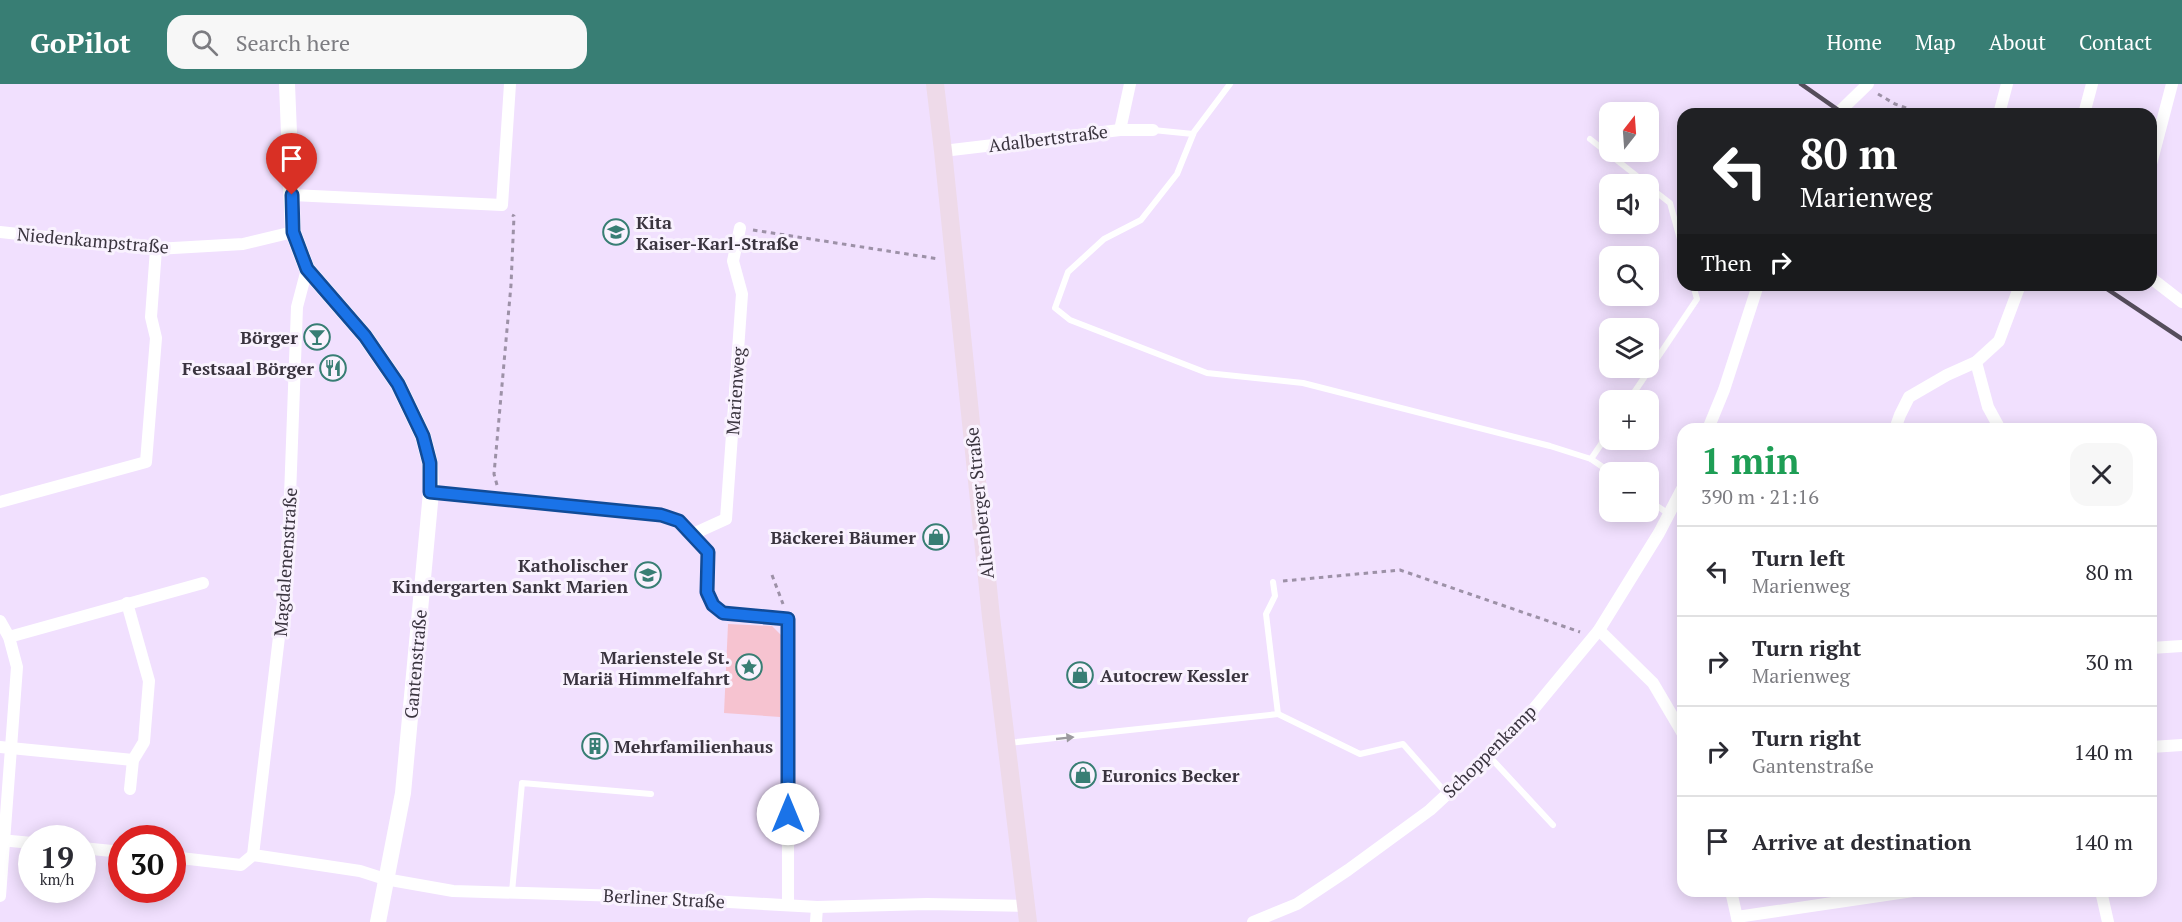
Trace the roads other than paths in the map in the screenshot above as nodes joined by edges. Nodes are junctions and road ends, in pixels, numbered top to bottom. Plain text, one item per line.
1 (287, 84) edge
2 (510, 84) edge
3 (935, 84) edge
4 (1130, 84) edge
5 (1230, 84) edge
6 (2007, 84) edge
7 (2092, 84) edge
8 (2172, 84) edge
9 (1867, 86) edge
10 (1843, 108) edge
11 (2001, 108) edge
12 (2086, 108) edge
13 (1120, 130) junction
14 (1153, 130) joint
15 (1193, 134) junction
16 (1590, 139) dead end
17 (2157, 141) edge
18 (944, 151) junction
19 (1634, 174) edge
20 (1659, 194) edge
21 (292, 195) junction
22 (740, 228) road end
23 (1677, 228) edge
24 (0, 232) edge
25 (293, 232) junction
26 (156, 249) junction
27 (307, 269) junction
28 (2157, 283) edge
29 (1695, 291) edge
30 (1756, 291) edge
31 (2018, 291) edge
32 (2182, 302) edge
33 (1976, 362) junction
34 (1636, 390) edge
35 (1710, 423) edge
36 (1897, 423) edge
37 (1997, 423) edge
38 (1599, 447) edge
39 (1591, 459) junction
40 (1599, 464) edge
41 (430, 492) junction
42 (1677, 499) edge
43 (0, 502) edge
44 (1659, 507) edge
45 (1669, 514) junction
46 (693, 534) junction
47 (1273, 582) dead end
48 (203, 583) dead end
49 (127, 603) junction
50 (0, 621) edge
51 (1597, 633) junction
52 (9, 637) junction
53 (2182, 646) edge
54 (2157, 648) edge
55 (1278, 714) junction
56 (1677, 724) edge
57 (1007, 743) junction
58 (2182, 745) edge
59 (5, 747) edge
60 (2157, 747) edge
61 (1488, 756) junction
62 (133, 760) junction
63 (130, 789) dead end
64 (651, 794) dead end
65 (1447, 794) junction
66 (1553, 825) dead end
67 (2, 840) edge
68 (18, 842) edge
69 (253, 855) junction
70 (186, 859) edge
71 (385, 879) junction
72 (512, 892) junction
73 (0, 896) edge
74 (1732, 897) edge
75 (1876, 897) edge
76 (2102, 897) edge
77 (788, 904) junction
78 (817, 907) junction
79 (1027, 914) edge
80 (1738, 919) edge
81 (378, 922) edge
82 (816, 922) edge
83 (1253, 922) edge
84 (2108, 922) edge

1 - 21 street, Gantenstraße
2 - 21 street
3 - 18 main road, Altenberger Straße
4 - 13 street
5 - 15 lane
6 - 11 street
7 - 12 street
8 - 17 street
9 - 10 street
13 - 14 street, Adalbertstraße
13 - 18 street, Adalbertstraße
14 - 15 lane
15 - 39 lane
16 - 19 lane
18 - 57 main road, Altenberger Straße
20 - 23 lane
21 - 25 street, Gantenstraße
22 - 46 street, Marienweg
24 - 26 street, Niedenkampstraße
25 - 26 street, Niedenkampstraße
25 - 27 street, Gantenstraße
26 - 43 street
27 - 41 street, Gantenstraße
27 - 69 street, Magdalenenstraße
28 - 32 street
29 - 34 lane
30 - 35 street
31 - 33 street
33 - 36 street
33 - 37 street
38 - 39 lane
39 - 40 lane
41 - 46 street
41 - 71 street, Gantenstraße
42 - 45 street, Schoppenkamp
44 - 45 lane
45 - 51 street, Schoppenkamp
46 - 77 street
47 - 55 lane
48 - 49 street
49 - 52 street
49 - 62 street
50 - 52 street
51 - 56 street
51 - 61 street, Schoppenkamp
52 - 59 street
53 - 54 street
57 -> 55 lane
55 - 65 lane
57 - 79 main road, Altenberger Straße
58 - 60 street
59 - 62 street
59 - 67 street
61 - 65 street, Schoppenkamp
61 - 66 lane
62 - 63 street
64 - 72 lane
65 - 83 street, Schoppenkamp
67 - 68 street
67 - 73 street
69 - 70 street
69 - 71 street, Berliner Straße
71 - 72 street, Berliner Straße
71 - 81 street, Gantenstraße
72 - 77 street, Berliner Straße
74 - 80 street
75 - 80 street
76 - 84 street
77 - 78 street, Berliner Straße
78 - 79 street, Berliner Straße
78 - 82 street

